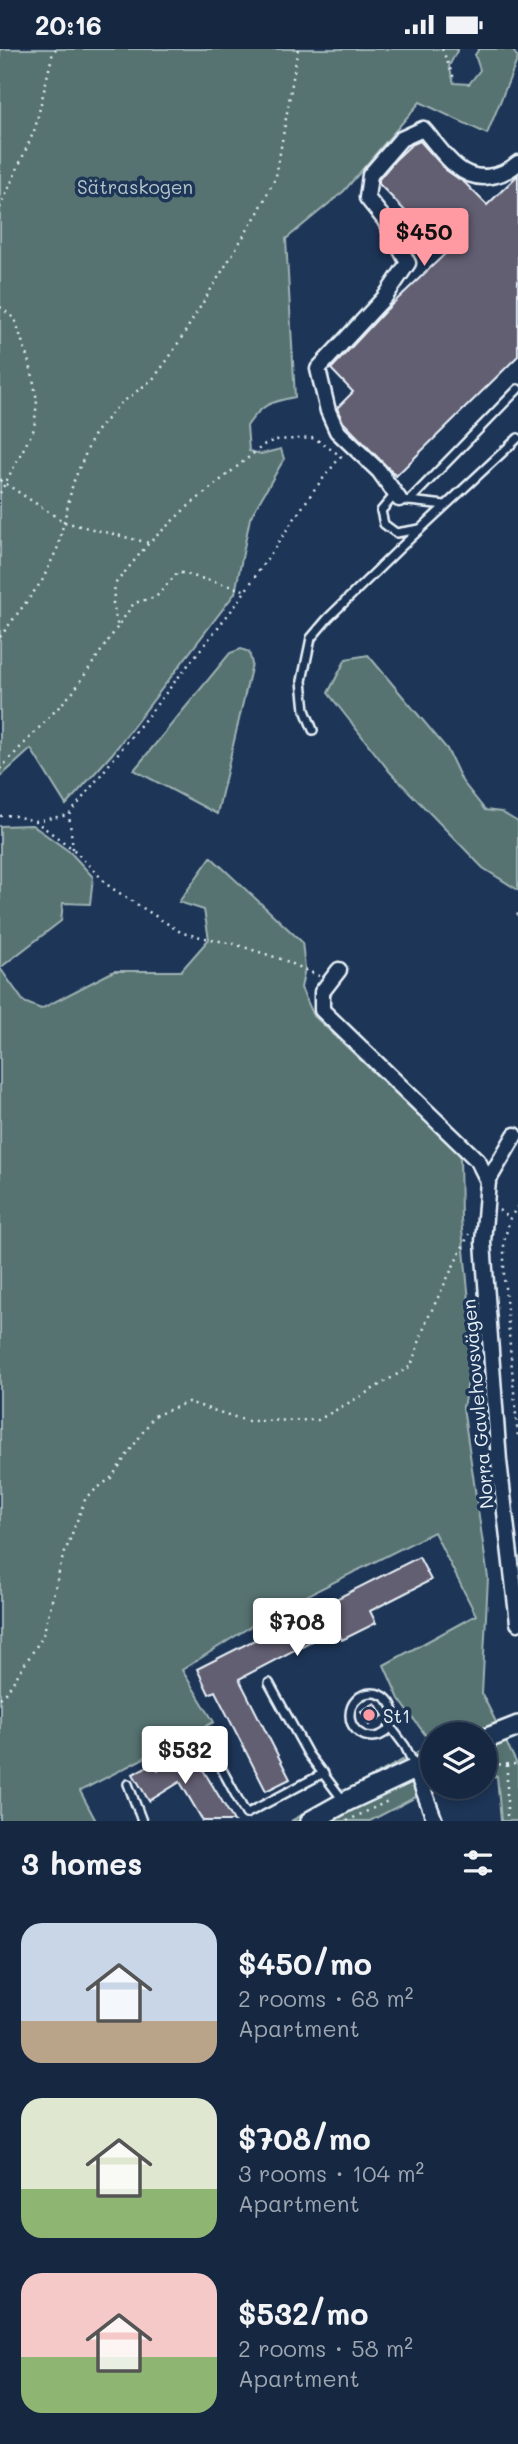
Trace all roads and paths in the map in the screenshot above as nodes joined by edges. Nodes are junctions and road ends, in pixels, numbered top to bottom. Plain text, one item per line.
1 (56, 49) edge
2 (298, 49) edge
3 (442, 49) edge
4 (454, 78) dead end
5 (518, 163) edge
6 (0, 208) edge
7 (0, 307) edge
8 (518, 389) edge
9 (518, 438) edge
10 (0, 480) edge
11 (5, 484) junction
12 (0, 493) edge
13 (404, 500) junction
14 (445, 505) junction
15 (64, 521) junction
16 (420, 529) junction
17 (149, 543) junction
18 (246, 591) junction
19 (118, 628) junction
20 (0, 637) edge
21 (313, 730) dead end
22 (0, 769) edge
23 (69, 814) junction
24 (0, 815) edge
25 (35, 821) junction
26 (73, 849) junction
27 (334, 975) joint
28 (514, 1135) dead end
29 (488, 1181) junction
30 (518, 1206) edge
31 (470, 1233) dead end
32 (518, 1438) edge
33 (518, 1623) edge
34 (269, 1682) dead end
35 (0, 1698) edge
36 (390, 1726) junction
37 (518, 1726) edge
38 (497, 1734) edge
39 (212, 1751) dead end
40 (420, 1761) edge
41 (518, 1764) edge
42 (497, 1765) edge
43 (507, 1765) junction
44 (420, 1767) edge
45 (324, 1773) junction
46 (128, 1784) dead end
47 (431, 1799) edge
48 (345, 1802) junction
49 (142, 1821) edge
50 (311, 1821) edge
51 (435, 1821) edge
52 (507, 1821) edge

1 - 6 path
2 - 15 path
3 - 4 path
5 - 13 street
7 - 11 path
8 - 13 lane
9 - 14 lane
10 - 11 path
11 - 12 path
11 - 15 path
13 - 14 lane
13 - 16 lane
14 - 16 lane
15 - 17 path
15 - 20 path
16 - 21 lane
17 - 18 path
17 - 19 path
18 - 19 path
18 - 23 path
19 - 22 path
23 - 25 path
23 - 26 path
24 - 25 path
25 - 26 path
26 - 27 path
27 - 29 street
28 - 29 street, Norra Gavlehovsvägen
29 - 33 street, Norra Gavlehovsvägen
30 - 32 path
31 - 35 path
34 - 45 lane
36 - 36 lane
36 - 40 lane
37 - 38 street
39 - 45 lane
41 - 43 path
42 - 43 path
43 - 52 path
44 - 48 street
45 - 48 lane
46 - 49 lane
47 - 51 street
48 - 50 street

